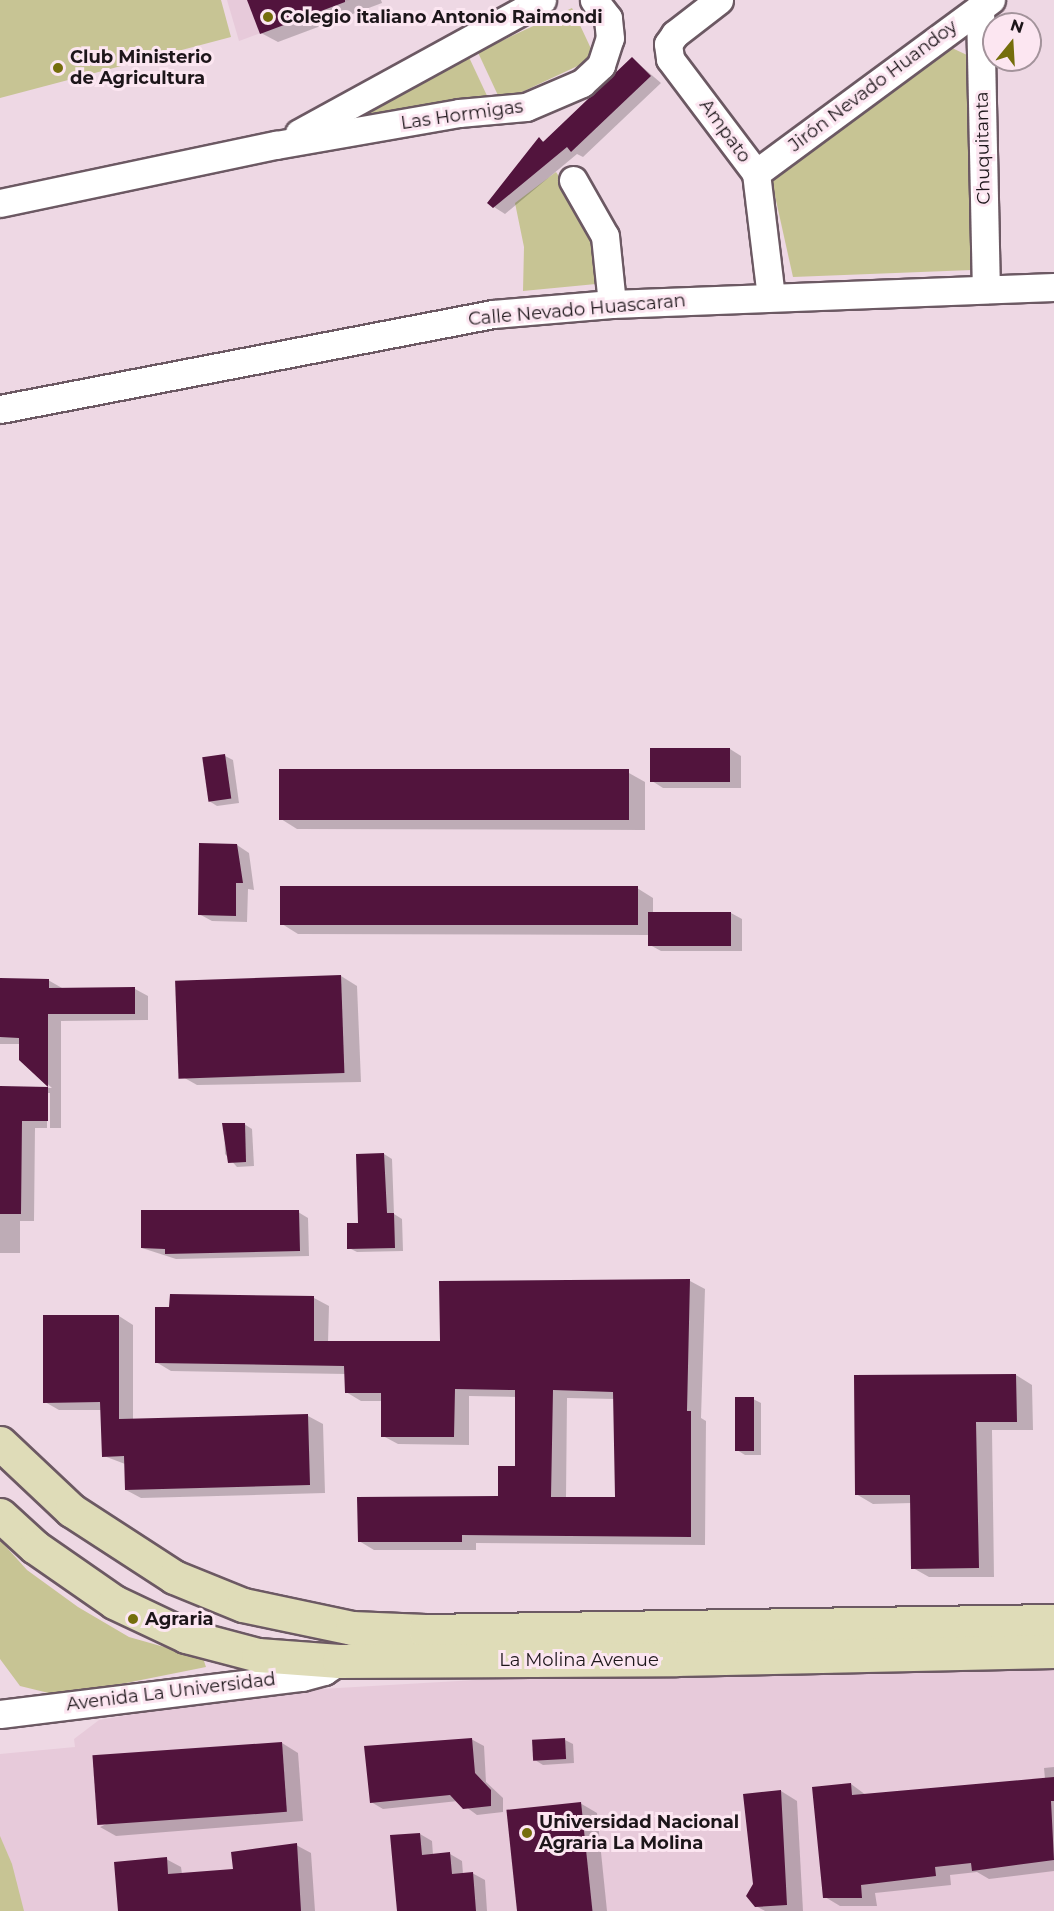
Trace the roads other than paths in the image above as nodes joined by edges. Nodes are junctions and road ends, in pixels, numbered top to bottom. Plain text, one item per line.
1 (542, 0) edge
2 (594, 0) edge
3 (720, 0) edge
4 (985, 4) edge
5 (276, 145) junction
6 (756, 174) junction
7 (573, 180) dead end
8 (0, 203) edge
9 (1054, 287) edge
10 (986, 289) junction
11 (771, 297) junction
12 (612, 304) junction
13 (0, 409) edge
14 (0, 1443) edge
15 (0, 1515) edge
16 (1054, 1621) edge
17 (352, 1628) junction
18 (1054, 1651) edge
19 (339, 1661) junction
20 (0, 1714) edge

1 - 5 street, Las Hormigas
2 - 5 street, Las Hormigas
3 - 6 street, Ampato
4 - 6 street, Jirón Nevado Huandoy
4 - 10 street, Chuquitanta
5 - 8 street, Las Hormigas
6 - 11 street, Ampato
7 - 12 street
9 - 10 street, Calle Nevado Huascaran
10 - 11 street, Calle Nevado Huascaran
11 - 12 street, Calle Nevado Huascaran
12 - 13 street, Calle Nevado Huascaran
14 - 17 main road, La Molina Avenue
15 - 19 main road, La Molina Avenue
16 - 17 main road, La Molina Avenue
17 - 19 main road
18 - 19 main road, La Molina Avenue
19 - 20 street, Avenida La Universidad

